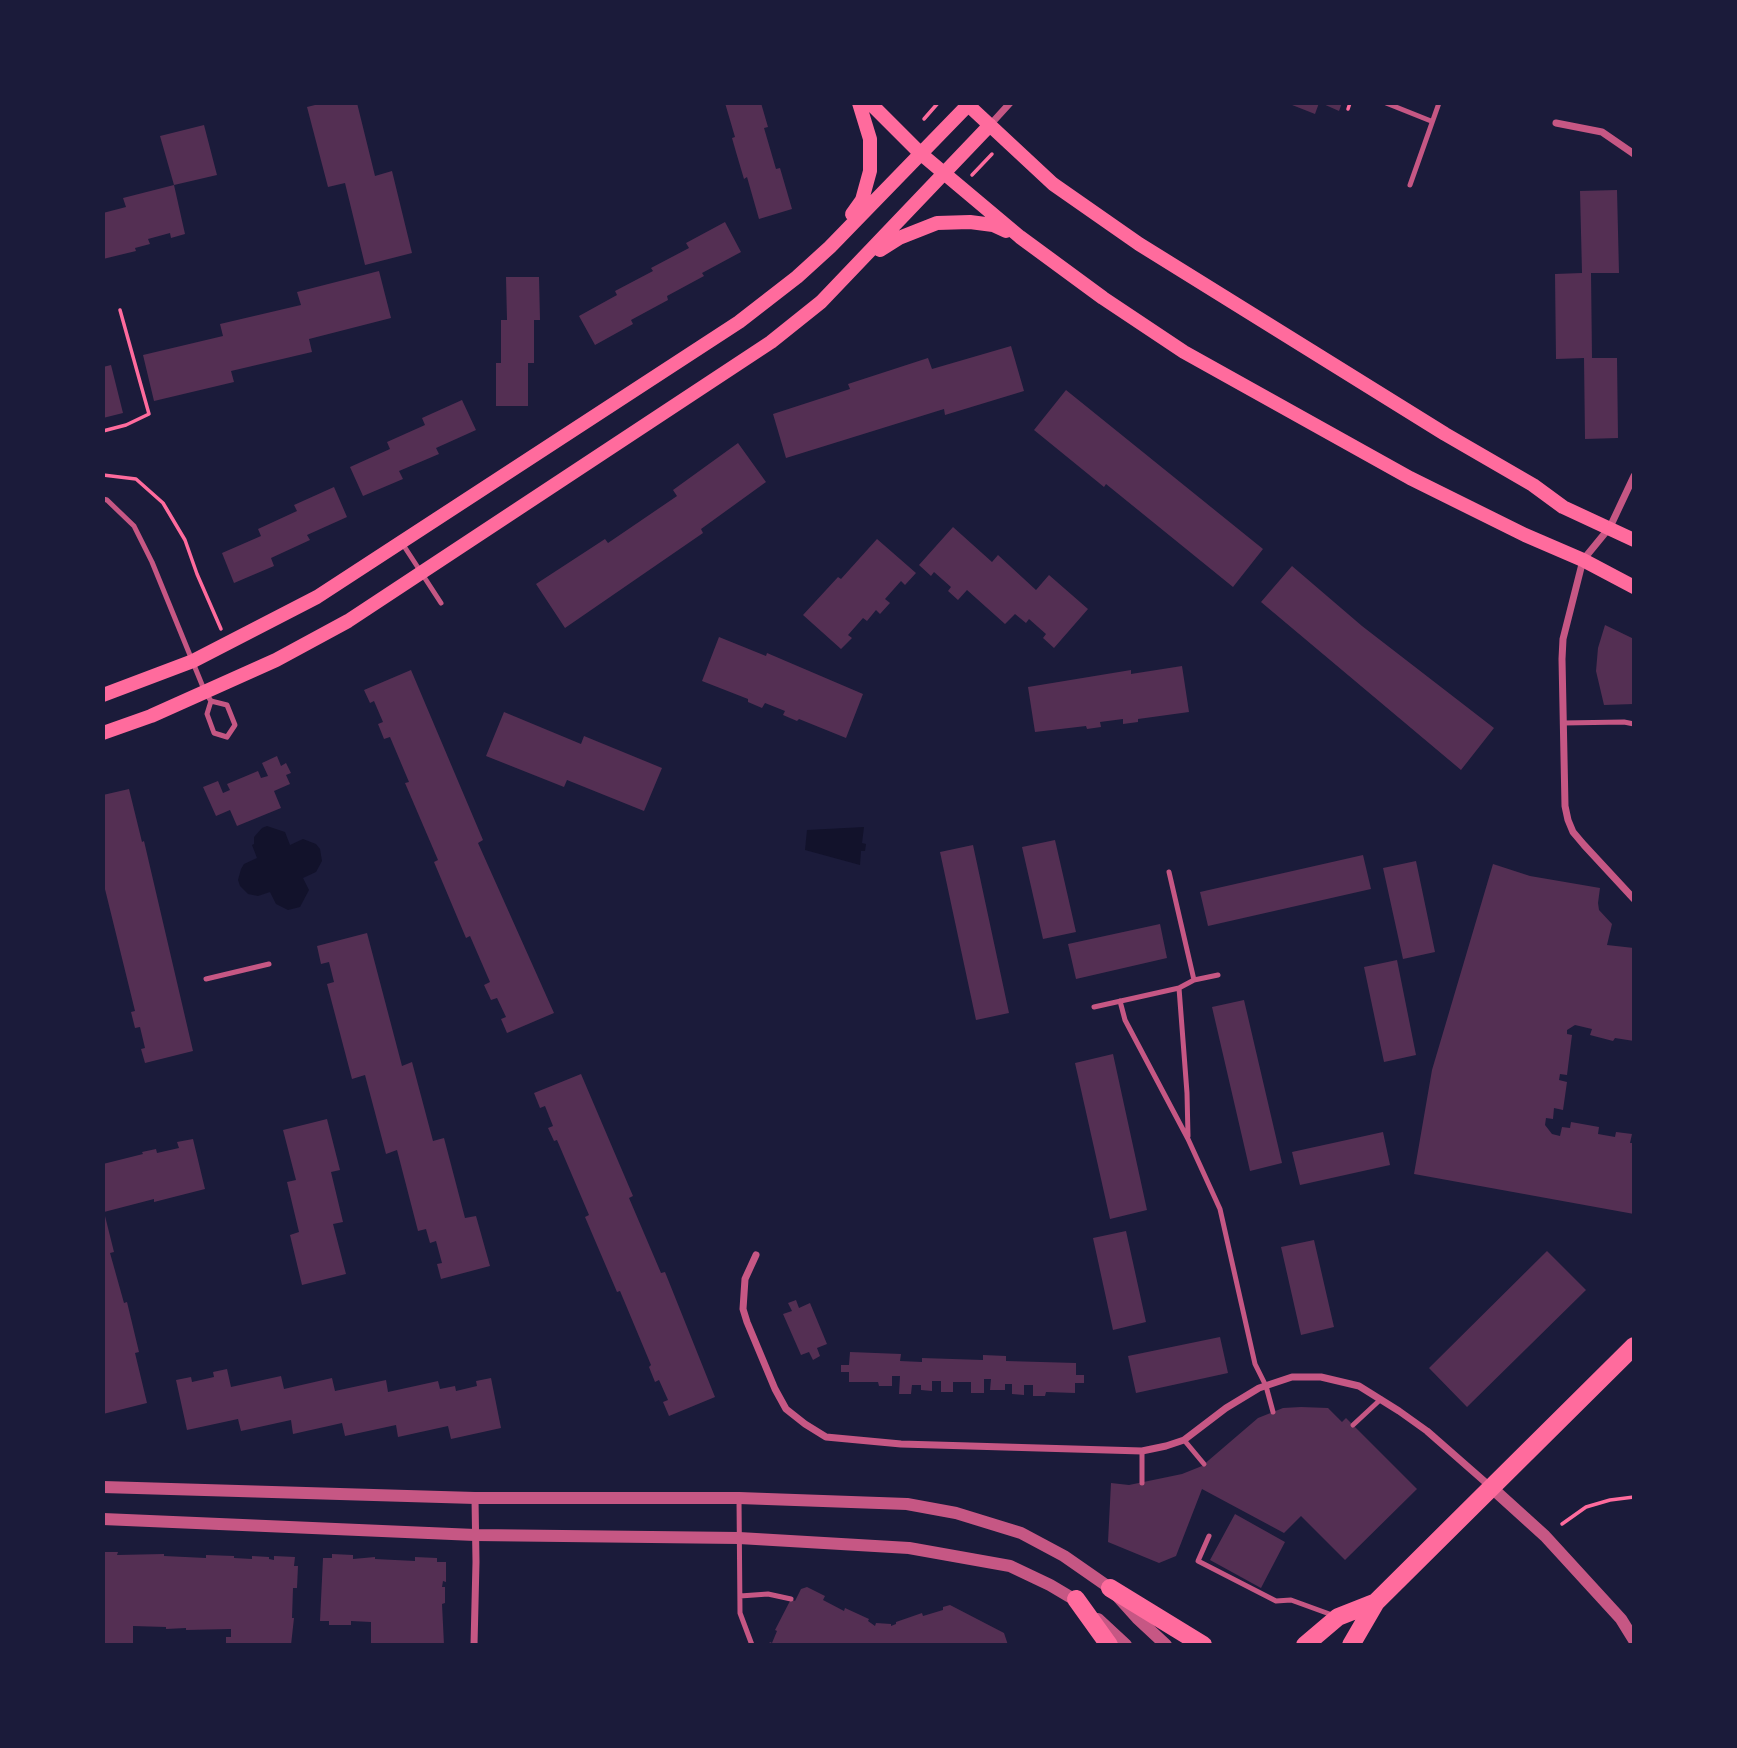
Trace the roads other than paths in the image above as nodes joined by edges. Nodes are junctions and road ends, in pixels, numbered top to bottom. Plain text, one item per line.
1 (859, 103) edge
2 (870, 103) edge
3 (1010, 103) edge
4 (1387, 103) edge
5 (1439, 103) edge
6 (968, 104) edge
7 (1431, 121) junction
8 (1556, 123) dead end
9 (990, 125) junction
10 (920, 153) junction
11 (1634, 154) edge
12 (944, 173) junction
13 (1410, 185) dead end
14 (1020, 237) junction
15 (830, 247) junction
16 (859, 265) junction
17 (1634, 477) edge
18 (103, 499) edge
19 (1610, 527) junction
20 (1634, 540) edge
21 (402, 543) junction
22 (1583, 560) junction
23 (421, 573) junction
24 (1634, 587) edge
25 (441, 603) dead end
26 (193, 661) junction
27 (103, 695) edge
28 (208, 696) junction
29 (1563, 723) junction
30 (1634, 724) edge
31 (103, 733) edge
32 (227, 737) junction
33 (230, 745) dead end
34 (1169, 872) dead end
35 (1633, 896) edge
36 (269, 964) dead end
37 (1218, 975) dead end
38 (206, 979) dead end
39 (1194, 980) junction
40 (1179, 989) junction
41 (1120, 1001) junction
42 (1094, 1007) dead end
43 (1188, 1139) junction
44 (756, 1255) dead end
45 (1634, 1346) edge
46 (1266, 1386) junction
47 (1381, 1399) junction
48 (1273, 1412) dead end
49 (1353, 1425) dead end
50 (1184, 1440) junction
51 (1142, 1451) junction
52 (1204, 1464) dead end
53 (1142, 1483) dead end
54 (103, 1487) edge
55 (1492, 1488) junction
56 (475, 1497) junction
57 (739, 1498) junction
58 (103, 1519) edge
59 (475, 1535) junction
60 (1209, 1536) dead end
61 (740, 1538) junction
62 (1110, 1588) junction
63 (740, 1597) junction
64 (791, 1599) dead end
65 (1076, 1599) junction
66 (1376, 1602) junction
67 (1338, 1617) junction
68 (1634, 1640) edge
69 (1305, 1643) edge
70 (474, 1645) edge
71 (752, 1645) edge
72 (1109, 1645) edge
73 (1126, 1645) edge
74 (1166, 1645) edge
75 (1203, 1645) edge
76 (1351, 1645) edge

1 - 15 main road
2 - 10 main road
3 - 9 street
4 - 7 lane
5 - 7 lane
6 - 9 main road
6 - 10 main road
7 - 13 lane
8 - 11 street
9 - 12 main road
9 - 19 main road
10 - 12 main road
10 - 15 main road
12 - 14 main road
12 - 16 main road
14 - 16 main road
14 - 22 main road
15 - 21 main road
16 - 23 main road
17 - 19 street
18 - 26 lane
19 - 20 main road
19 - 22 street
21 - 23 lane
21 - 26 main road
22 - 24 main road
22 - 29 street
23 - 25 lane
23 - 28 main road
26 - 27 main road
26 - 28 lane
28 - 31 main road
28 - 32 lane
28 - 32 lane
29 - 30 lane
29 - 35 street
32 - 33 lane
34 - 39 lane
36 - 38 lane
37 - 39 lane
39 - 40 lane
40 - 41 lane
40 - 43 lane
41 - 42 lane
41 - 43 lane
43 - 46 lane
44 - 51 street
45 - 55 main road
46 - 47 street
46 - 48 lane
46 - 50 street
47 - 49 lane
47 - 55 street
50 - 51 street
50 - 52 lane
51 - 53 lane
54 - 56 street
55 - 66 main road
55 - 68 street
56 - 57 street
56 - 59 street
57 - 61 lane
57 - 62 street
58 - 59 street
59 - 61 street
59 - 70 street
60 - 67 lane
61 - 63 lane
61 - 65 street
62 - 74 street
62 - 75 main road
63 - 64 lane
63 - 71 lane
65 - 72 main road
65 - 73 street
66 - 67 main road
66 - 76 main road
67 - 69 main road

